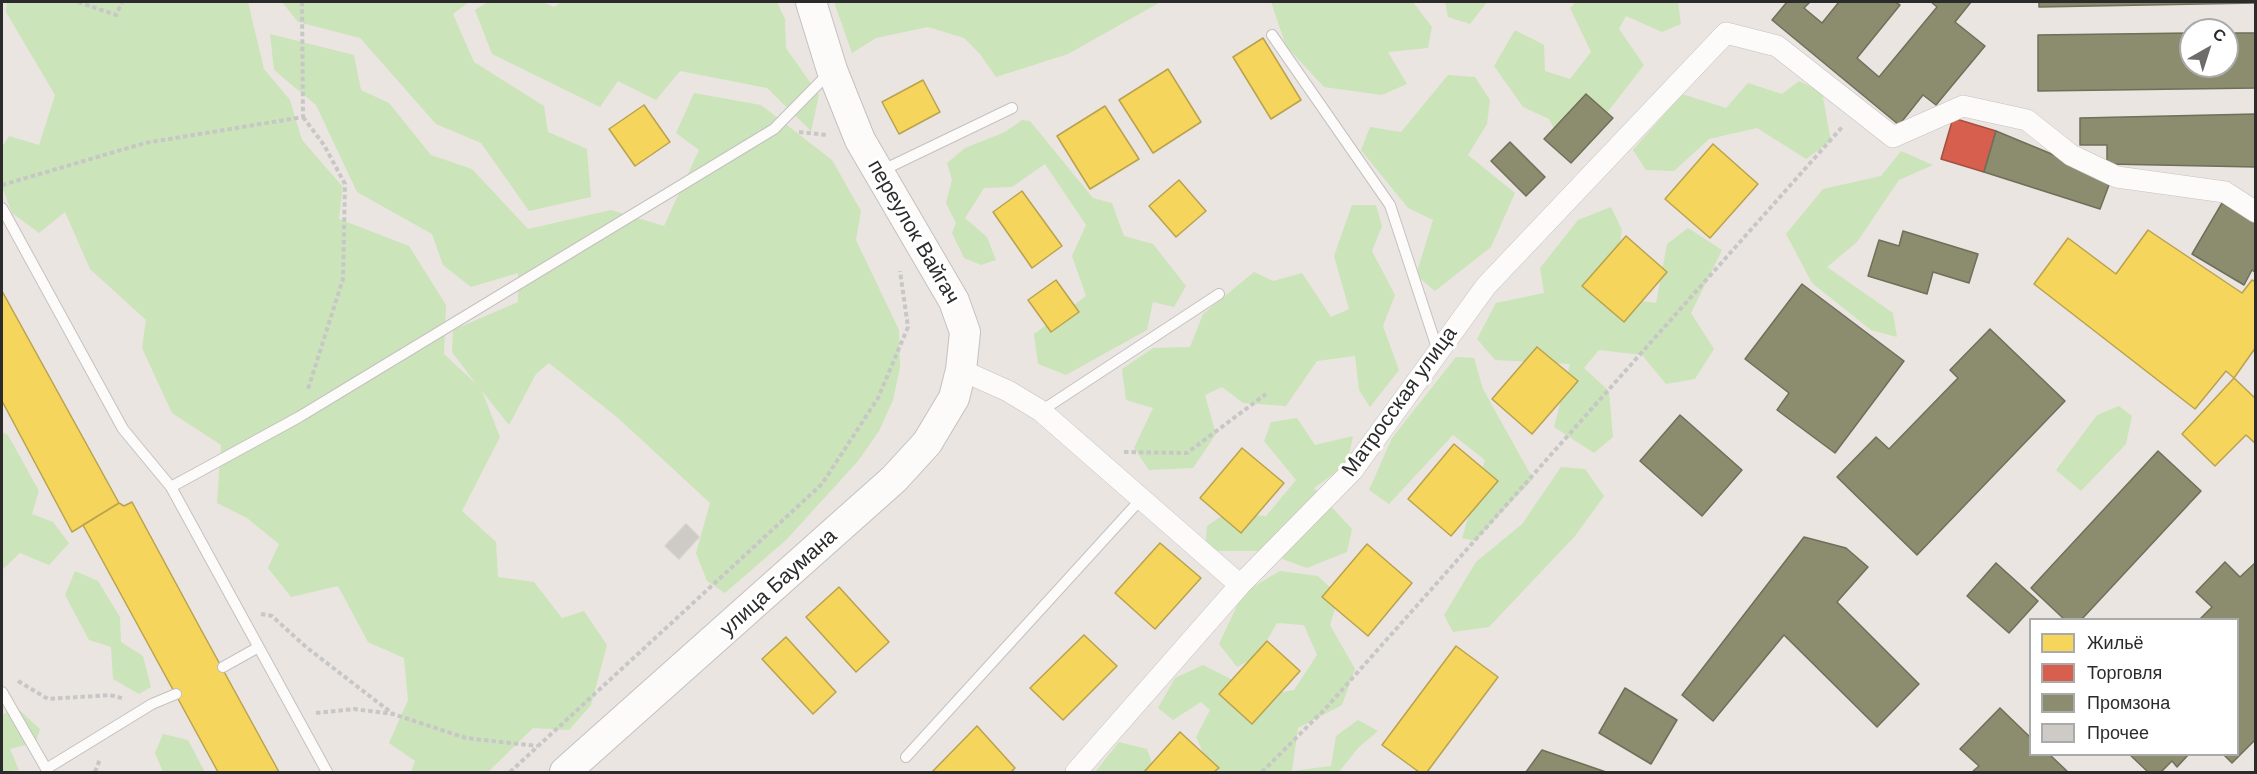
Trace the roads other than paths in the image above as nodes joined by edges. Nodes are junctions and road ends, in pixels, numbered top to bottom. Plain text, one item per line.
1 (812, 2) edge
2 (1272, 35) dead end
3 (832, 70) junction
4 (1012, 108) dead end
5 (878, 172) junction
6 (2, 208) edge
7 (2256, 212) edge
8 (1219, 294) dead end
9 (1438, 351) junction
10 (961, 370) junction
11 (1041, 411) junction
12 (171, 487) junction
13 (1141, 499) junction
14 (1240, 585) junction
15 (257, 648) junction
16 (223, 667) dead end
17 (2, 692) edge
18 (176, 694) dead end
19 (906, 757) dead end
20 (47, 771) edge
21 (327, 772) edge
22 (565, 772) edge
23 (1076, 772) edge

1 - 3 street, переулок Вайгач
2 - 9 lane
3 - 5 street, переулок Вайгач
3 - 12 lane
4 - 5 lane
5 - 10 street, переулок Вайгач
6 - 12 lane
7 - 9 street, Матросская улица
8 - 11 lane
9 - 14 street, Матросская улица
10 - 11 street
10 - 22 street, улица Баумана
11 - 13 street
12 - 15 lane
13 - 14 street
13 - 19 lane
14 - 23 street, Матросская улица
15 - 16 lane
15 - 21 lane
17 - 20 lane
18 - 20 lane

